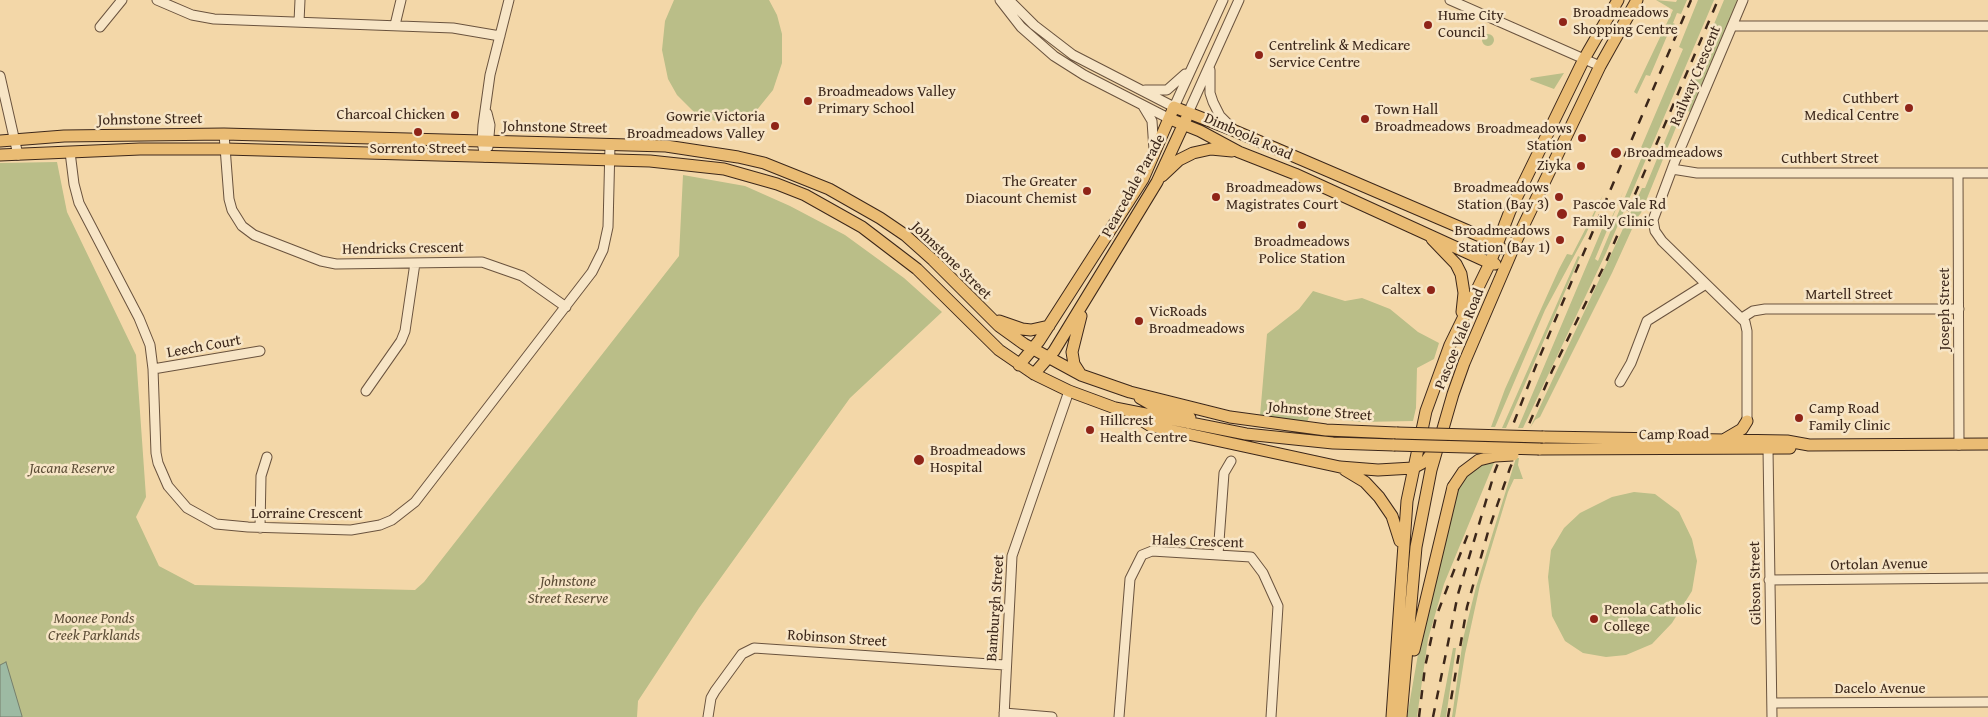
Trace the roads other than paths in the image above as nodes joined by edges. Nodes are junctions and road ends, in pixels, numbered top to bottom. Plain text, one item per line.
1 (122, 0) edge
2 (157, 0) edge
3 (300, 0) edge
4 (401, 0) edge
5 (509, 0) edge
6 (1000, 0) edge
7 (1009, 0) edge
8 (1223, 0) edge
9 (1239, 0) edge
10 (1450, 0) edge
11 (1618, 0) edge
12 (1637, 0) edge
13 (1743, 0) edge
14 (299, 22) junction
15 (394, 26) junction
16 (1732, 26) junction
17 (1988, 26) edge
18 (100, 28) dead end
19 (500, 36) junction
20 (1073, 55) junction
21 (1584, 59) junction
22 (1211, 63) junction
23 (1068, 65) junction
24 (1600, 66) junction
25 (1191, 68) junction
26 (0, 76) edge
27 (1135, 88) junction
28 (1142, 105) junction
29 (1174, 107) junction
30 (1188, 113) junction
31 (1170, 119) junction
32 (1184, 124) junction
33 (1234, 131) junction
34 (224, 134) junction
35 (15, 139) junction
36 (0, 141) edge
37 (486, 142) junction
38 (610, 145) junction
39 (226, 149) junction
40 (70, 152) junction
41 (1239, 152) junction
42 (0, 155) edge
43 (18, 155) junction
44 (1155, 155) junction
45 (485, 157) junction
46 (738, 157) junction
47 (610, 159) junction
48 (1672, 169) junction
49 (734, 172) junction
50 (1988, 172) edge
51 (1958, 173) junction
52 (1157, 182) junction
53 (1422, 231) junction
54 (1106, 236) junction
55 (1120, 244) junction
56 (1497, 244) junction
57 (1509, 260) junction
58 (415, 263) junction
59 (1490, 263) junction
60 (1706, 284) junction
61 (1088, 295) junction
62 (566, 306) junction
63 (1959, 308) junction
64 (984, 313) junction
65 (1742, 318) junction
66 (1459, 323) junction
67 (1049, 326) junction
68 (1033, 350) junction
69 (260, 351) dead end
70 (1049, 359) junction
71 (1019, 365) junction
72 (153, 369) junction
73 (1034, 374) junction
74 (1081, 375) junction
75 (1620, 382) dead end
76 (366, 391) dead end
77 (1070, 391) junction
78 (1130, 392) junction
79 (1115, 408) junction
80 (1747, 421) junction
81 (1189, 423) junction
82 (1543, 437) joint
83 (1440, 441) junction
84 (1721, 441) junction
85 (1959, 444) junction
86 (1988, 444) edge
87 (1767, 445) junction
88 (1539, 449) junction
89 (267, 457) dead end
90 (1230, 461) dead end
91 (1335, 466) junction
92 (1413, 468) junction
93 (260, 528) junction
94 (1402, 550) junction
95 (1218, 555) junction
96 (1988, 578) edge
97 (1770, 580) junction
98 (1006, 665) junction
99 (1404, 688) junction
100 (1988, 702) edge
101 (1772, 703) junction
102 (1004, 715) edge
103 (708, 717) edge
104 (1052, 717) edge
105 (1119, 717) edge
106 (1271, 717) edge
107 (1392, 717) edge
108 (1401, 717) edge
109 (1772, 717) edge

1 - 18 street
2 - 14 street
3 - 14 street
4 - 15 street
5 - 19 street
6 - 23 street, Dimboola Road
7 - 20 street, Dimboola Road
8 - 25 street, Pearcedale Parade
9 - 22 street, Pearcedale Parade
10 - 21 street
11 - 21 main road, Pascoe Vale Road
12 - 24 main road, Pascoe Vale Road
13 - 16 street, Railway Crescent
14 - 15 street
15 - 19 street
16 - 17 street
16 - 48 street, Railway Crescent
19 - 37 street
20 - 23 street
20 - 27 street, Dimboola Road
21 - 24 street
21 - 56 main road, Pascoe Vale Road
22 - 30 street, Pearcedale Parade
22 - 33 street
23 - 28 street, Dimboola Road
24 - 57 main road, Pascoe Vale Road
25 - 27 street
25 - 29 street, Pearcedale Parade
26 - 35 street
27 - 29 street, Dimboola Road
28 - 31 street, Dimboola Road
28 - 44 street
29 - 30 main road, Dimboola Road
29 - 31 main road, Pearcedale Parade
30 - 32 main road, Pearcedale Parade
30 - 33 main road, Dimboola Road
31 - 32 main road, Dimboola Road
31 - 44 main road, Pearcedale Parade
32 - 41 main road, Dimboola Road
32 - 52 main road, Pearcedale Parade
33 - 56 main road, Dimboola Road
34 - 35 main road, Johnstone Street
34 - 37 main road, Johnstone Street
34 - 39 street, Hendricks Crescent
35 - 36 main road, Johnstone Street
35 - 43 street
37 - 38 main road, Johnstone Street
37 - 45 street
38 - 46 main road, Johnstone Street
38 - 47 street, Lorraine Crescent
39 - 40 main road, Johnstone Street
39 - 45 main road, Johnstone Street
39 - 58 street, Hendricks Crescent
40 - 43 main road, Johnstone Street
40 - 72 street, Lorraine Crescent
41 - 52 main road
41 - 53 main road, Dimboola Road
42 - 43 main road, Johnstone Street
44 - 54 main road, Pearcedale Parade
45 - 47 main road, Johnstone Street
46 - 49 main road
46 - 64 main road, Johnstone Street
47 - 49 main road, Johnstone Street
47 - 62 street, Lorraine Crescent
48 - 51 street, Cuthbert Street
48 - 60 street, Railway Crescent
49 - 71 main road, Johnstone Street
50 - 51 street, Cuthbert Street
51 - 63 street, Joseph Street
52 - 55 main road, Pearcedale Parade
53 - 59 main road, Dimboola Road
53 - 66 main road
54 - 55 main road
54 - 67 main road, Pearcedale Parade
55 - 61 main road, Pearcedale Parade
56 - 57 main road, Dimboola Road
56 - 59 main road, Pascoe Vale Road
57 - 59 main road, Dimboola Road
57 - 83 main road, Pascoe Vale Road
58 - 62 street, Hendricks Crescent
58 - 76 street
59 - 66 main road, Pascoe Vale Road
60 - 65 street, Railway Crescent
60 - 75 street
61 - 70 main road, Pearcedale Parade
61 - 74 main road
62 - 93 street, Lorraine Crescent
63 - 65 street, Martell Street
63 - 85 street, Joseph Street
64 - 67 main road
64 - 68 main road, Johnstone Street
65 - 80 street
66 - 92 main road, Pascoe Vale Road
67 - 68 main road, Pearcedale Parade
68 - 70 main road, Johnstone Street
68 - 71 main road, Pearcedale Parade
69 - 72 street, Leech Court
70 - 73 main road, Pearcedale Parade
70 - 74 main road, Johnstone Street
71 - 73 main road, Johnstone Street
72 - 93 street, Lorraine Crescent
73 - 77 main road, Johnstone Street
74 - 78 main road, Johnstone Street
77 - 79 main road, Johnstone Street
77 - 98 street, Bamburgh Street
78 - 81 main road
78 - 82 main road, Johnstone Street, bridge
79 - 81 main road, Johnstone Street
79 - 91 main road
80 - 84 main road
80 - 87 main road
81 - 88 main road, Johnstone Street, bridge
82 - 84 main road, Camp Road
83 - 92 main road
83 - 99 main road, Pascoe Vale Road
84 - 87 main road, Camp Road
85 - 86 main road, Camp Road
85 - 87 main road, Camp Road
87 - 88 main road, Camp Road
87 - 97 street, Gibson Street
88 - 99 main road, bridge
89 - 93 street
90 - 95 street
91 - 92 main road
91 - 94 main road
92 - 94 main road, Pascoe Vale Road
94 - 107 main road, Pascoe Vale Road
95 - 105 street, Hales Crescent
95 - 106 street, Hales Crescent
96 - 97 street, Ortolan Avenue
97 - 101 street, Gibson Street
98 - 102 street, Bamburgh Street
98 - 103 street, Robinson Street
99 - 108 main road, Pascoe Vale Road
100 - 101 street, Dacelo Avenue
101 - 109 street, Gibson Street
102 - 104 street

